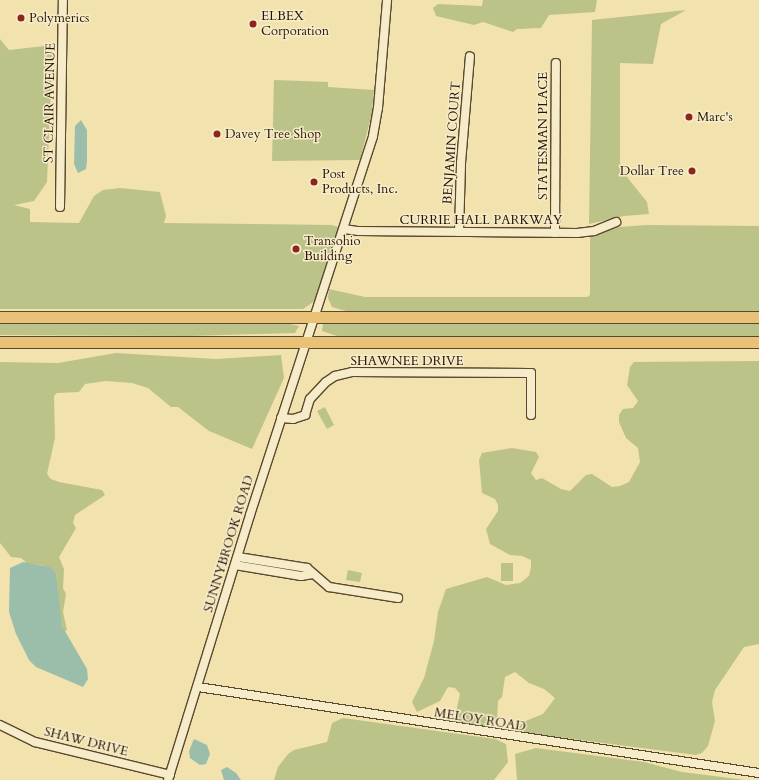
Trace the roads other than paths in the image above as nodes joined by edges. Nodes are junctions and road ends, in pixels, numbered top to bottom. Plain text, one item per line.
1 (63, 0) edge
2 (387, 0) edge
3 (470, 56) dead end
4 (556, 64) dead end
5 (60, 207) dead end
6 (616, 222) dead end
7 (344, 229) junction
8 (459, 232) junction
9 (555, 233) junction
10 (315, 316) junction
11 (0, 317) edge
12 (759, 317) edge
13 (0, 342) edge
14 (306, 342) junction
15 (759, 342) edge
16 (531, 414) dead end
17 (281, 418) junction
18 (238, 556) junction
19 (235, 565) junction
20 (314, 574) junction
21 (398, 598) dead end
22 (198, 687) junction
23 (0, 725) edge
24 (759, 774) edge
25 (169, 777) edge

1 - 5 street, ST CLAIR AVENUE
2 - 7 street, SUNNYBROOK ROAD
3 - 8 street, BENJAMIN COURT
4 - 9 street, STATESMAN PLACE
6 - 9 street, CURRIE HALL PARKWAY
7 - 8 street, CURRIE HALL PARKWAY
7 - 10 street, SUNNYBROOK ROAD
8 - 9 street, CURRIE HALL PARKWAY
10 - 11 main road
10 - 12 main road
10 - 14 street, SUNNYBROOK ROAD
13 - 14 main road
14 - 15 main road
14 - 17 street, SUNNYBROOK ROAD
16 - 17 street, SHAWNEE DRIVE
17 - 18 street, SUNNYBROOK ROAD
18 - 19 street, SUNNYBROOK ROAD
18 - 20 street
19 - 20 street
19 - 22 street, SUNNYBROOK ROAD
20 - 21 street
22 - 24 street, MELOY ROAD
22 - 25 street, SUNNYBROOK ROAD
23 - 25 street, SHAW DRIVE

